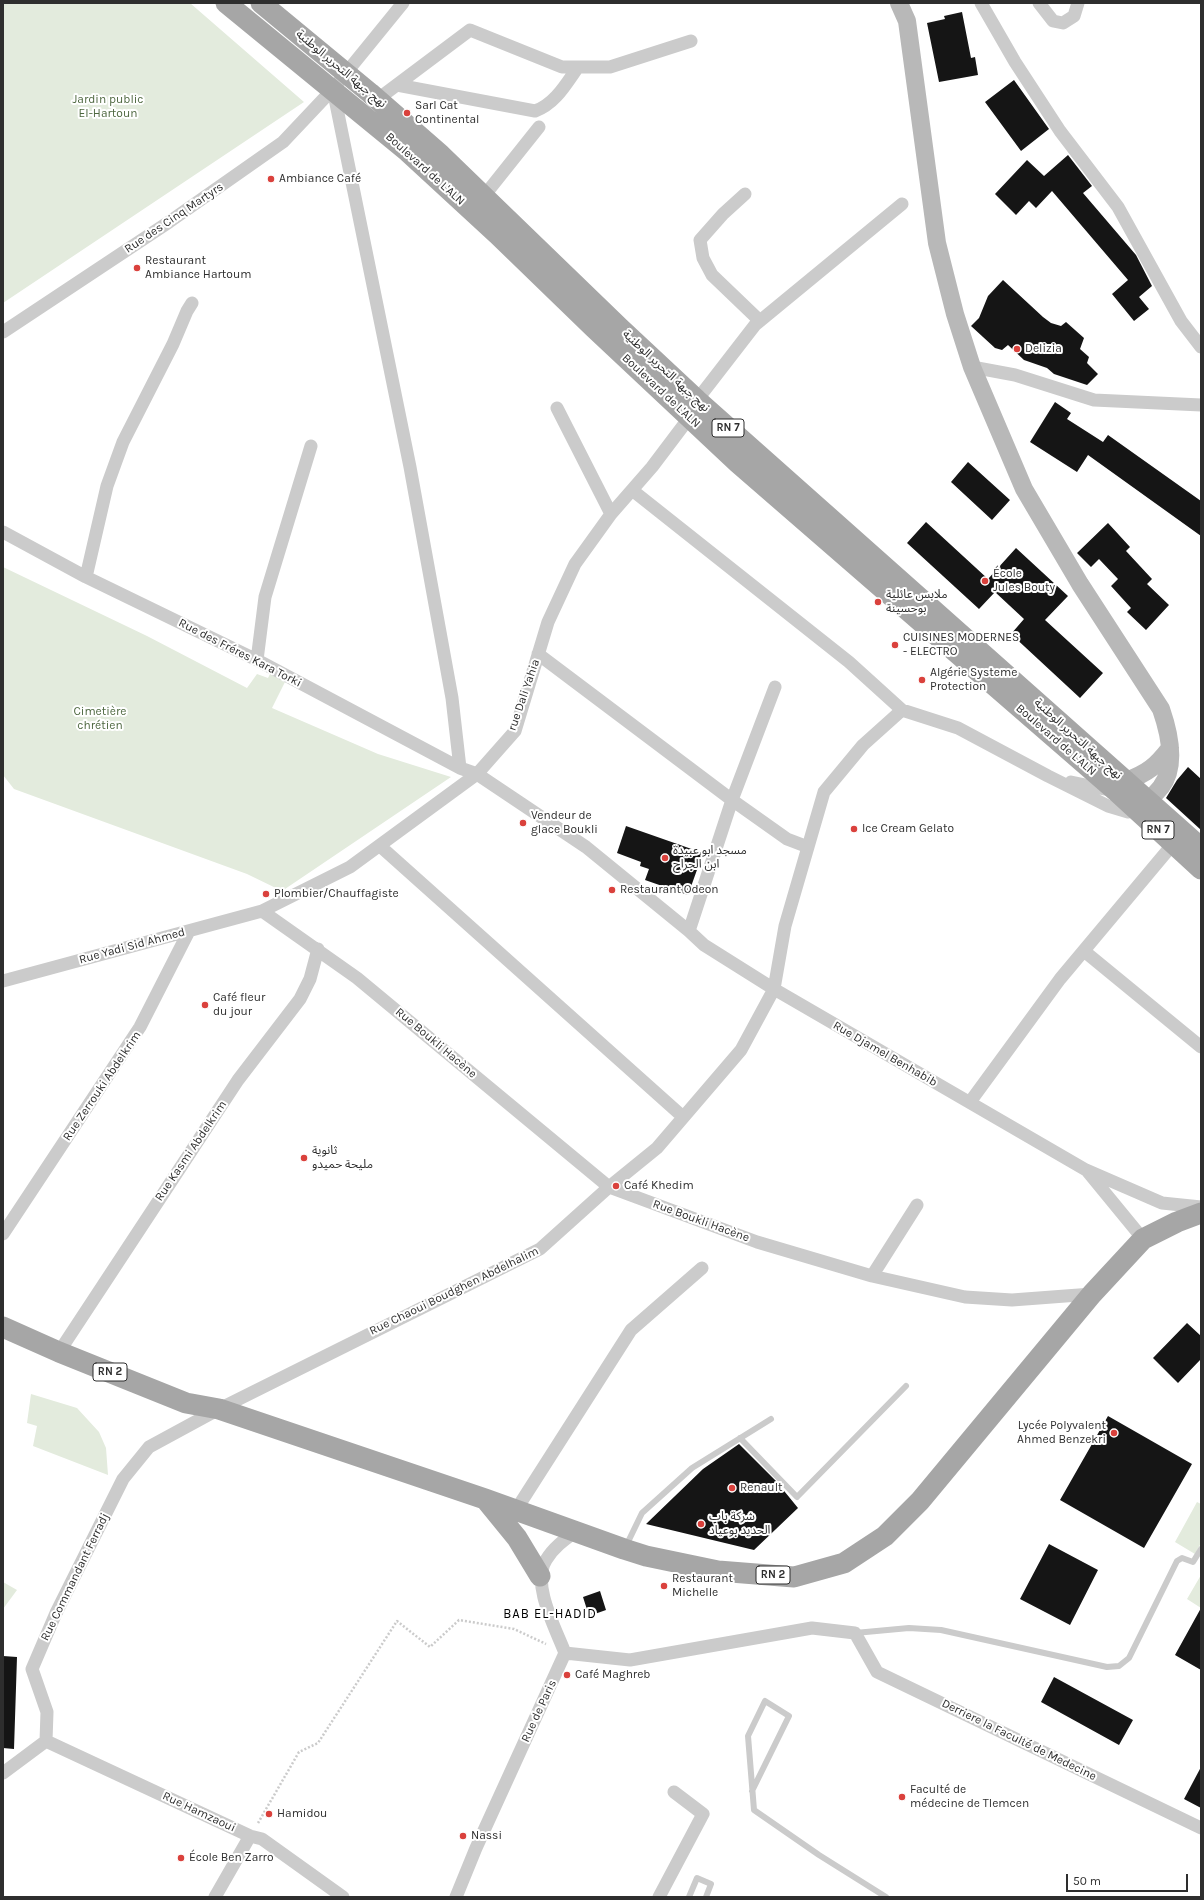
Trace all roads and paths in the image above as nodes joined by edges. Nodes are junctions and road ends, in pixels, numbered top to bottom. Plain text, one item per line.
1 (226, 3) edge
2 (261, 3) edge
3 (403, 3) edge
4 (899, 3) edge
5 (981, 3) edge
6 (1039, 3) edge
7 (1078, 3) edge
8 (691, 41) dead end
9 (578, 68) junction
10 (346, 73) junction
11 (397, 85) junction
12 (333, 89) junction
13 (378, 99) junction
14 (539, 127) dead end
15 (745, 194) dead end
16 (484, 196) junction
17 (902, 204) dead end
18 (192, 302) dead end
19 (760, 321) junction
20 (3, 332) edge
21 (1201, 347) edge
22 (972, 367) junction
23 (1201, 405) edge
24 (557, 408) dead end
25 (693, 409) junction
26 (311, 446) dead end
27 (632, 490) junction
28 (611, 514) junction
29 (3, 532) edge
30 (86, 577) junction
31 (538, 654) junction
32 (257, 660) junction
33 (775, 687) dead end
34 (902, 710) junction
35 (1170, 748) junction
36 (460, 768) junction
37 (477, 774) junction
38 (1048, 776) junction
39 (1121, 786) junction
40 (732, 800) junction
41 (1142, 806) junction
42 (1173, 844) junction
43 (380, 846) junction
44 (808, 846) junction
45 (1201, 848) edge
46 (1201, 869) edge
47 (262, 911) junction
48 (689, 930) junction
49 (189, 931) junction
50 (318, 949) junction
51 (1084, 951) junction
52 (3, 981) edge
53 (774, 989) junction
54 (1201, 1047) edge
55 (970, 1102) junction
56 (682, 1116) junction
57 (1086, 1170) junction
58 (609, 1187) junction
59 (917, 1205) dead end
60 (1201, 1207) edge
61 (1201, 1213) edge
62 (3, 1234) edge
63 (1143, 1239) junction
64 (702, 1268) dead end
65 (872, 1276) junction
66 (1092, 1294) junction
67 (3, 1327) edge
68 (59, 1352) junction
69 (906, 1386) dead end
70 (219, 1409) junction
71 (771, 1419) dead end
72 (740, 1438) junction
73 (485, 1499) junction
74 (516, 1510) junction
75 (575, 1532) junction
76 (624, 1549) junction
77 (1201, 1549) edge
78 (540, 1576) junction
79 (855, 1633) junction
80 (565, 1653) junction
81 (46, 1741) junction
82 (3, 1773) edge
83 (752, 1791) junction
84 (674, 1792) dead end
85 (1201, 1828) edge
86 (250, 1836) junction
87 (216, 1897) edge
88 (343, 1897) edge
89 (456, 1897) edge
90 (659, 1897) edge
91 (689, 1897) edge
92 (706, 1897) edge
93 (886, 1897) edge

1 - 12 main road, Boulevard de L'ALN / RN 7
2 - 10 main road, نهج جبهة التحرير الوطنية / RN 7
3 - 10 street, Rue des Cinq Martyrs
4 - 22 main road
5 - 21 street
6 - 7 street
8 - 9 street
9 - 11 street
9 - 11 street
10 - 12 street, Rue des Cinq Martyrs
10 - 13 main road, نهج جبهة التحرير الوطنية / RN 7
11 - 13 street
12 - 20 street, Rue des Cinq Martyrs
12 - 25 main road, Boulevard de L'ALN / RN 7
12 - 36 street
13 - 16 main road, نهج جبهة التحرير الوطنية / RN 7
14 - 16 street
15 - 19 street
16 - 25 main road, نهج جبهة التحرير الوطنية / RN 7
17 - 19 street, rue Dali Yahia
18 - 30 street
19 - 25 street, rue Dali Yahia
22 - 23 street
22 - 35 main road
24 - 28 street
25 - 27 street, rue Dali Yahia
25 - 39 main road, نهج جبهة التحرير الوطنية / RN 7
26 - 32 street
27 - 28 street, rue Dali Yahia
27 - 34 street
28 - 31 street, rue Dali Yahia
29 - 30 street, Rue des Fréres Kara Torki
30 - 32 street, Rue des Fréres Kara Torki
31 - 37 street, rue Dali Yahia
31 - 40 street
32 - 36 street, Rue des Fréres Kara Torki
33 - 40 street
34 - 38 street
34 - 44 street, Rue Chaoui Boudghen Abdelhalim
35 - 39 main road
35 - 41 main road
36 - 37 street, Rue des Fréres Kara Torki
37 - 43 street, rue Dali Yahia
37 - 48 street, Rue des Fréres Kara Torki
38 - 39 street
38 - 41 street
39 - 41 main road, نهج جبهة التحرير الوطنية / RN 7
40 - 44 street
40 - 48 street
41 - 42 main road, نهج جبهة التحرير الوطنية / RN 7
41 - 45 main road, نهج جبهة التحرير الوطنية / RN 7
42 - 46 main road, نهج جبهة التحرير الوطنية / RN 7
42 - 51 street
43 - 47 street, rue Dali Yahia
43 - 56 street
44 - 53 street, Rue Chaoui Boudghen Abdelhalim
47 - 49 street, Rue Yadi Sid Ahmed
47 - 50 street, Rue Boukli Hacène
48 - 53 street, Rue Djamel Benhabib
49 - 52 street, Rue Yadi Sid Ahmed
49 - 62 street, Rue Zerrouki Abdelkrim
50 - 58 street, Rue Boukli Hacène
50 - 68 street, Rue Kasmi Abdelkrim
51 - 54 street
51 - 55 street
53 - 55 street, Rue Djamel Benhabib
53 - 56 street, Rue Chaoui Boudghen Abdelhalim
55 - 57 street, Rue Djamel Benhabib
56 - 58 street, Rue Chaoui Boudghen Abdelhalim
57 - 60 street
57 - 63 street
58 - 65 street, Rue Boukli Hacène
58 - 70 street, Rue Chaoui Boudghen Abdelhalim
59 - 65 street
61 - 63 main road, RN 2
63 - 66 main road, RN 2
64 - 74 street
65 - 66 street, Rue Boukli Hacène
66 - 76 main road, RN 2
67 - 68 main road, RN 2
68 - 70 main road, RN 2
69 - 72 lane
70 - 73 main road, RN 2
70 - 81 street, Rue Commandant Ferradj
71 - 72 lane
72 - 76 lane
73 - 74 main road, RN 2
73 - 78 main road
74 - 75 main road, RN 2
75 - 76 main road, RN 2
75 - 78 street
77 - 79 lane
78 - 80 street
79 - 80 street
79 - 85 street, Derriere la Faculté de Medecine
80 - 86 path
80 - 89 street, Rue de Paris
81 - 82 street
81 - 86 street, Rue Hamzaoui
83 - 83 lane
83 - 93 lane
84 - 90 street
86 - 87 street
86 - 88 street, Rue Hamzaoui
91 - 92 lane

